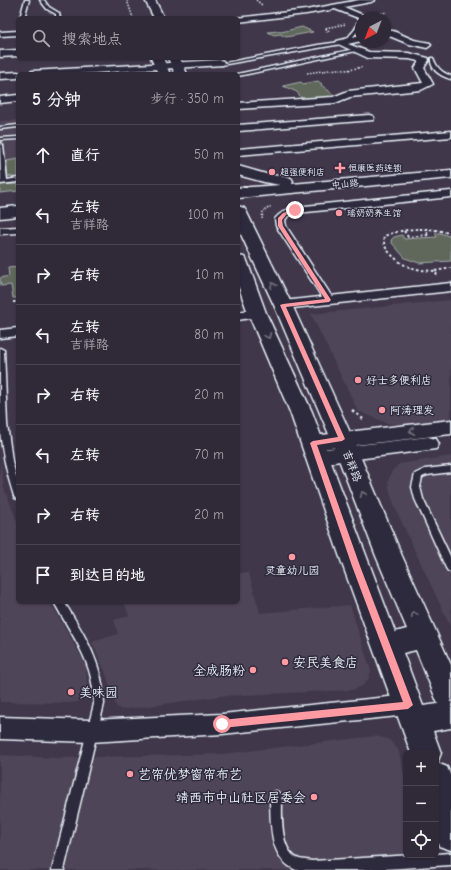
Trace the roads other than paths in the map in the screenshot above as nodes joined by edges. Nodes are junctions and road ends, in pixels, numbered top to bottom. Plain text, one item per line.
1 (27, 0) edge
2 (42, 0) edge
3 (150, 0) edge
4 (371, 0) edge
5 (334, 6) junction
6 (355, 14) edge
7 (23, 16) edge
8 (58, 16) edge
9 (158, 16) edge
10 (240, 20) edge
11 (16, 32) edge
12 (355, 32) edge
13 (391, 33) edge
14 (0, 34) edge
15 (355, 39) edge
16 (344, 42) junction
17 (355, 50) junction
18 (16, 53) edge
19 (0, 54) edge
20 (240, 58) edge
21 (428, 59) junction
22 (231, 60) edge
23 (219, 62) edge
24 (160, 66) edge
25 (178, 66) edge
26 (64, 72) edge
27 (225, 72) edge
28 (16, 75) edge
29 (240, 75) edge
30 (0, 76) edge
31 (451, 78) edge
32 (16, 98) edge
33 (0, 100) edge
34 (241, 106) edge
35 (369, 118) dead end
36 (16, 126) edge
37 (0, 128) edge
38 (240, 128) edge
39 (451, 134) edge
40 (16, 138) edge
41 (0, 139) edge
42 (0, 145) edge
43 (240, 152) edge
44 (451, 167) edge
45 (240, 171) edge
46 (451, 174) edge
47 (16, 180) edge
48 (2, 181) edge
49 (240, 185) edge
50 (288, 185) junction
51 (240, 193) edge
52 (451, 194) edge
53 (16, 205) edge
54 (0, 206) edge
55 (16, 211) edge
56 (246, 212) edge
57 (0, 213) edge
58 (16, 230) edge
59 (0, 231) edge
60 (240, 272) edge
61 (448, 287) edge
62 (329, 300) junction
63 (283, 305) junction
64 (248, 315) edge
65 (16, 332) edge
66 (0, 334) edge
67 (0, 350) edge
68 (451, 427) edge
69 (451, 441) edge
70 (344, 446) junction
71 (315, 450) junction
72 (451, 469) edge
73 (15, 482) edge
74 (451, 568) edge
75 (59, 604) edge
76 (424, 636) junction
77 (386, 646) junction
78 (446, 671) edge
79 (451, 702) edge
80 (411, 713) junction
81 (0, 728) edge
82 (91, 731) junction
83 (425, 750) edge
84 (439, 786) edge
85 (276, 797) dead end
86 (451, 834) edge
87 (451, 858) edge
88 (58, 870) edge

1 - 7 lane
2 - 8 lane
3 - 9 main road
4 - 5 street
5 - 6 street
5 - 10 street
11 - 14 street
12 - 16 lane
13 - 21 street
15 - 16 street
16 - 17 street
16 - 20 lane
17 - 21 street
17 - 29 lane
18 - 19 street
21 - 31 lane
21 - 34 street
22 - 23 lane
23 - 25 street
23 - 27 street
24 - 25 street
24 - 26 street
28 - 30 street
32 - 33 street
35 - 38 street
36 - 37 lane
39 - 43 street
40 - 41 lane
42 - 48 lane
44 - 50 main road, 中山路
45 - 50 main road
46 - 50 main road, 中山路
47 - 48 lane
49 - 50 main road, 中山路
50 - 51 main road, 中山路
50 - 56 main road
52 - 62 street
53 - 54 main road
55 - 57 main road
63 -> 56 main road, 吉祥路
58 - 59 street
60 - 64 main road
61 - 62 street
62 - 63 street
63 - 70 main road, 吉祥路
64 -> 71 main road
65 - 66 street
67 - 73 lane
68 -> 70 street
69 - 70 street
70 - 71 street
76 -> 70 main road, 吉祥路
71 - 77 main road
72 - 74 lane
75 - 82 lane
76 - 77 main road
76 - 78 main road, 吉祥路
77 - 80 main road
78 - 79 main road, 吉祥路
79 - 80 main road
80 - 82 street
80 - 83 main road
81 - 82 street
82 - 88 lane
84 - 86 main road
85 - 87 lane

